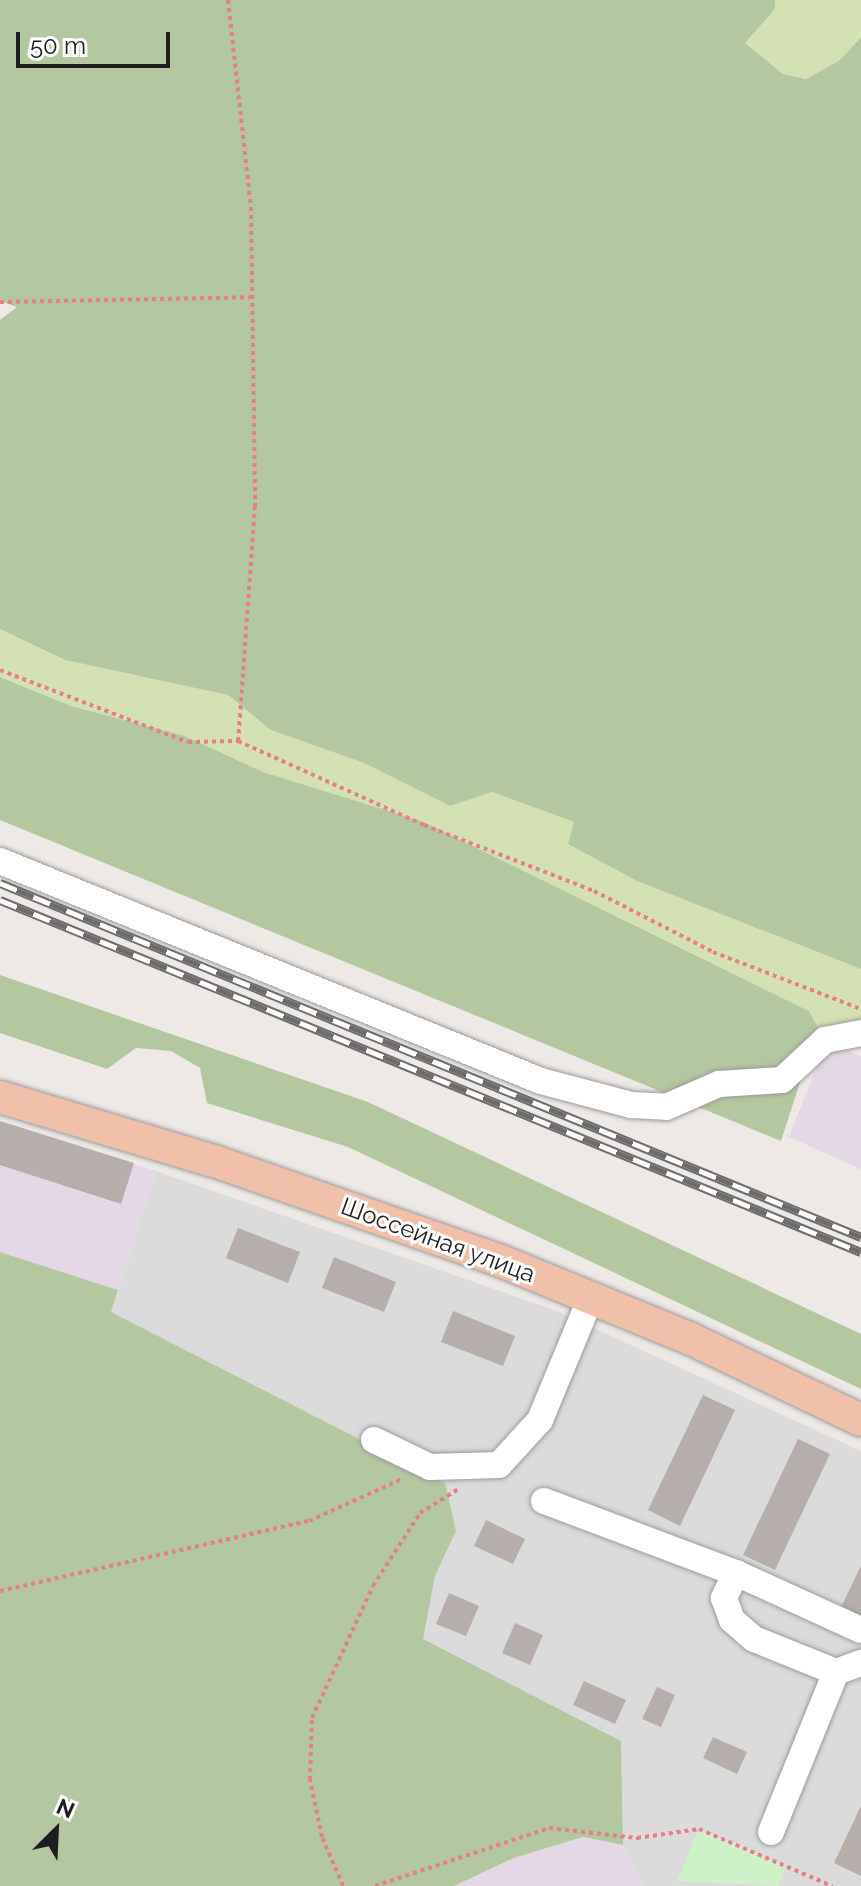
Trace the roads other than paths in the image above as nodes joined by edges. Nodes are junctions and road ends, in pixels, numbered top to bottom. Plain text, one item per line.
1 (0, 861) edge
2 (861, 1033) edge
3 (0, 1097) edge
4 (591, 1297) junction
5 (861, 1420) edge
6 (374, 1440) dead end
7 (544, 1501) dead end
8 (736, 1573) junction
9 (861, 1630) edge
10 (848, 1668) edge
11 (771, 1832) dead end

1 - 2 lane
3 - 4 main road, Шоссейная улица
4 - 5 main road, Шоссейная улица
4 - 6 lane
7 - 8 lane
8 - 9 lane
8 - 10 lane
10 - 11 lane

